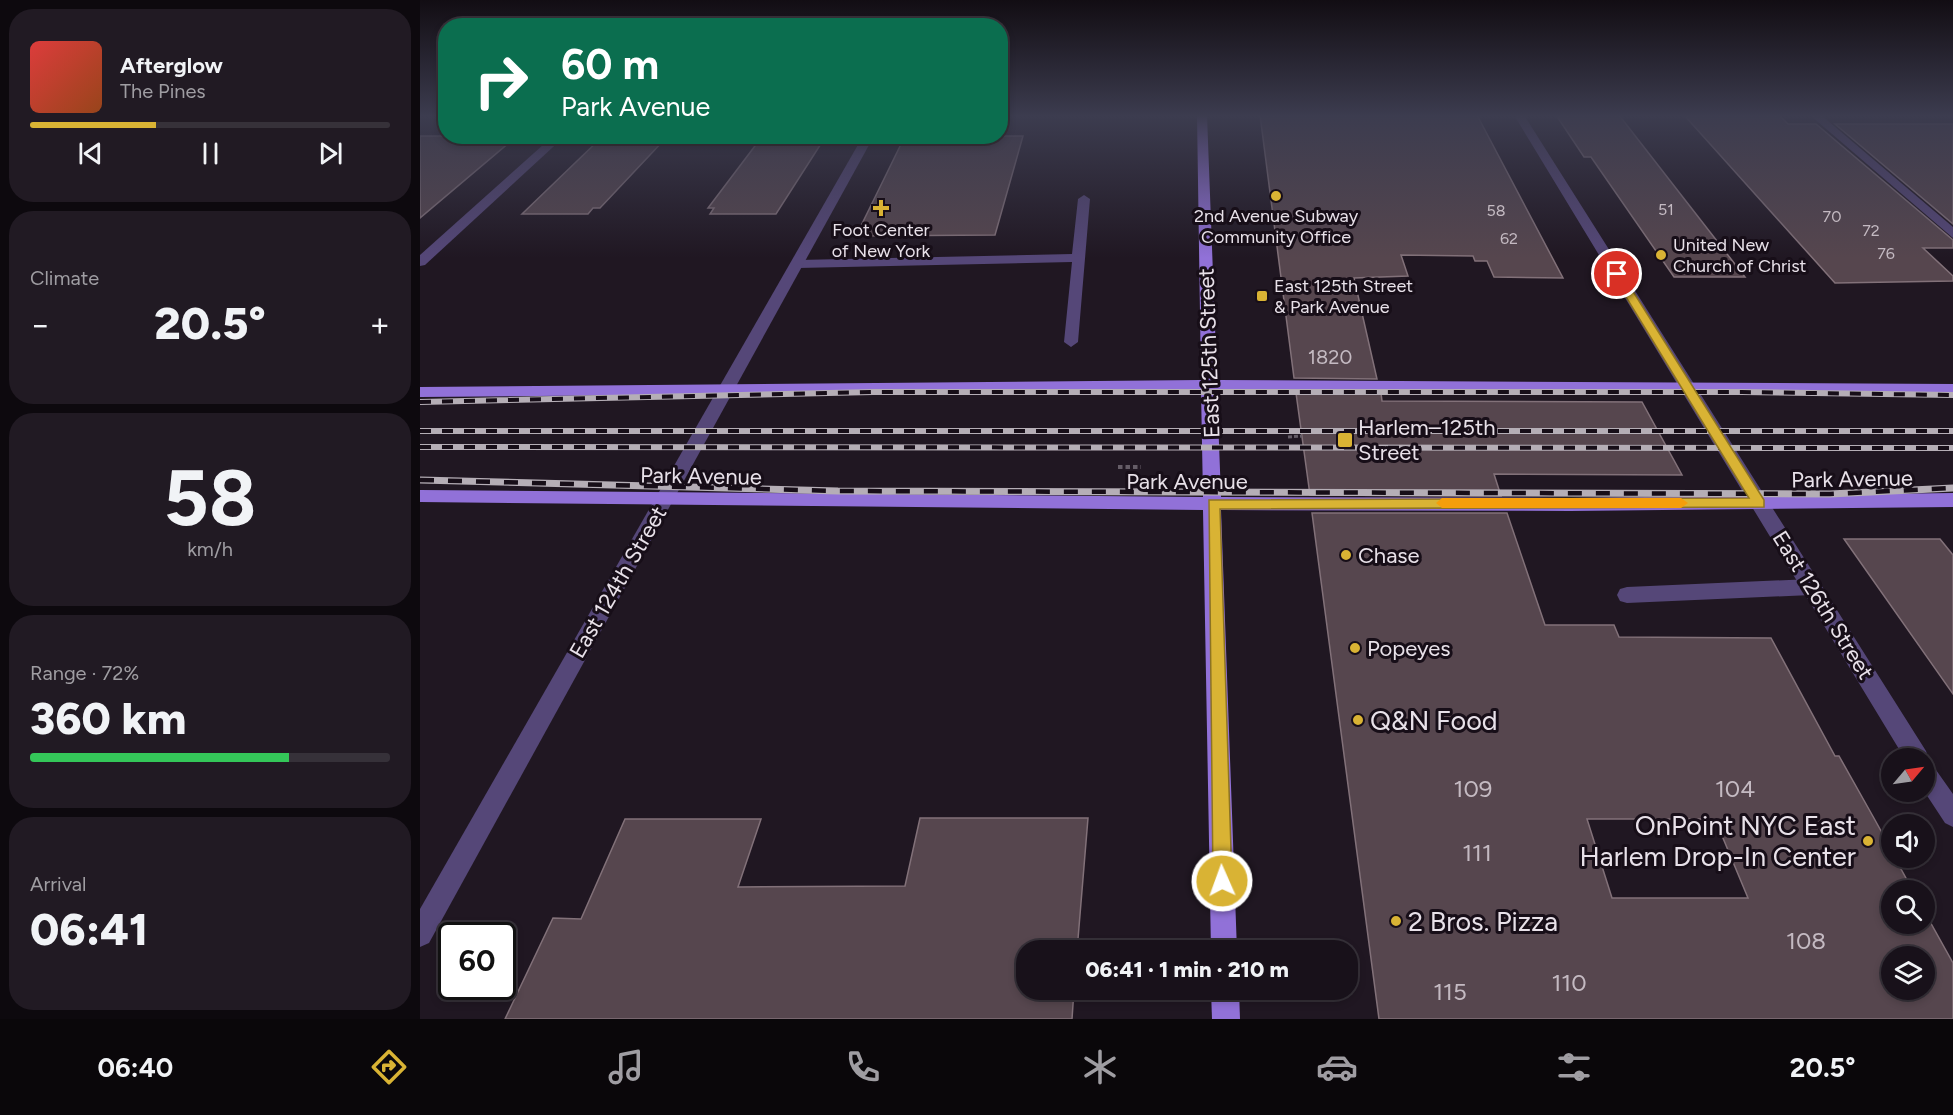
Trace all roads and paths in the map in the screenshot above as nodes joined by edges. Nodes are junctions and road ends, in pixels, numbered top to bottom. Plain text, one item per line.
1 (530, 163) edge
2 (854, 163) edge
3 (1203, 163) edge
4 (1549, 163) edge
5 (1870, 163) edge
6 (1084, 199) dead end
7 (1953, 234) edge
8 (1079, 258) junction
9 (420, 262) edge
10 (798, 264) junction
11 (1071, 342) dead end
12 (1210, 386) junction
13 (728, 388) junction
14 (1689, 388) junction
15 (1953, 389) edge
16 (420, 392) edge
17 (1288, 436) dead end
18 (1302, 436) dead end
19 (1118, 467) dead end
20 (1141, 467) dead end
21 (420, 496) edge
22 (666, 498) junction
23 (1953, 500) edge
24 (1759, 503) junction
25 (1214, 504) junction
26 (1811, 587) junction
27 (1627, 595) dead end
28 (1911, 748) edge
29 (1935, 786) edge
30 (1953, 815) edge
31 (420, 934) edge
32 (1224, 940) edge
33 (1225, 1000) edge
34 (1226, 1019) edge

1 - 9 street
2 - 10 street, East 124th Street
3 - 12 main road, East 125th Street
4 - 14 street, East 126th Street
5 - 7 street
6 - 8 street
8 - 10 street
8 - 11 street
10 - 13 street, East 124th Street
12 - 13 main road
12 - 14 main road
12 - 25 main road, East 125th Street
13 - 16 main road
13 - 22 street, East 124th Street
14 - 15 main road
14 - 24 street, East 126th Street
17 - 18 path
19 - 20 path
21 - 22 main road, Park Avenue
22 - 25 main road, Park Avenue
22 - 31 street, East 124th Street
23 - 24 main road, Park Avenue
24 - 25 main road, Park Avenue
24 - 26 street, East 126th Street
25 - 32 main road, East 125th Street
26 - 27 street
26 - 28 street, East 126th Street
29 - 30 street
33 - 34 main road

